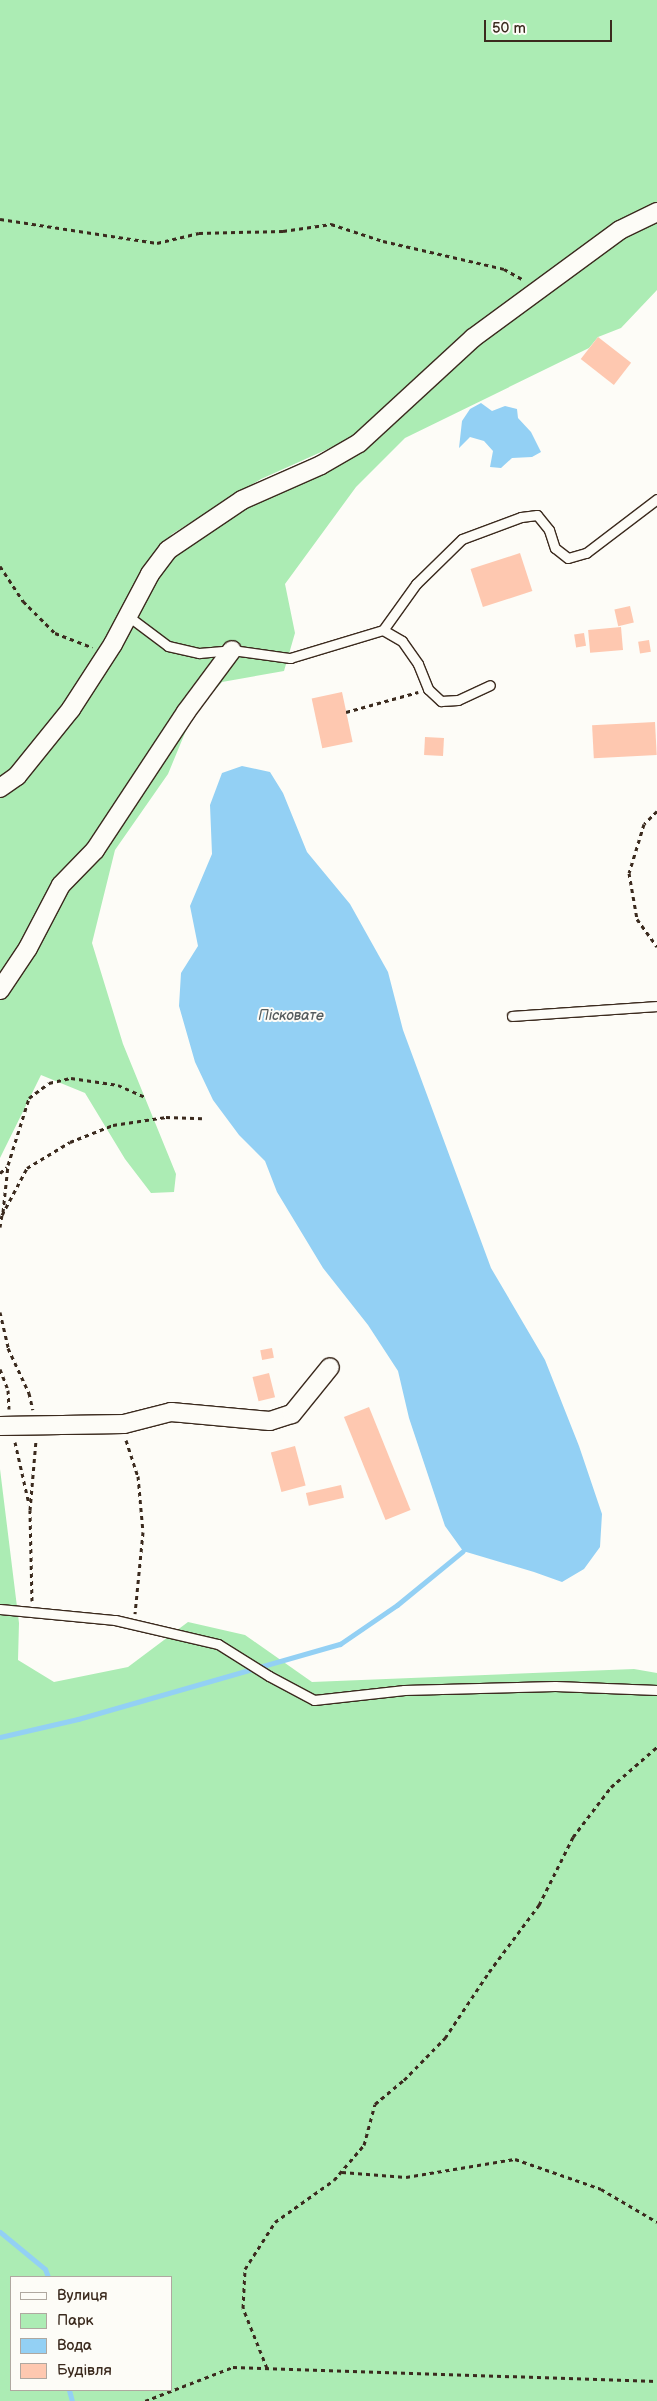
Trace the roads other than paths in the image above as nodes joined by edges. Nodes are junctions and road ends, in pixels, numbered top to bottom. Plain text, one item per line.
1 (657, 212) edge
2 (657, 499) edge
3 (128, 616) junction
4 (383, 630) junction
5 (232, 650) junction
6 (490, 685) dead end
7 (0, 788) edge
8 (0, 990) edge
9 (657, 1006) edge
10 (512, 1016) dead end
11 (330, 1367) dead end
12 (0, 1426) edge
13 (0, 1609) edge
14 (657, 1690) edge

1 - 3 street
2 - 4 lane
3 - 5 lane
3 - 7 street
4 - 5 lane
4 - 6 lane
5 - 8 street
9 - 10 lane
11 - 12 street
13 - 14 lane

